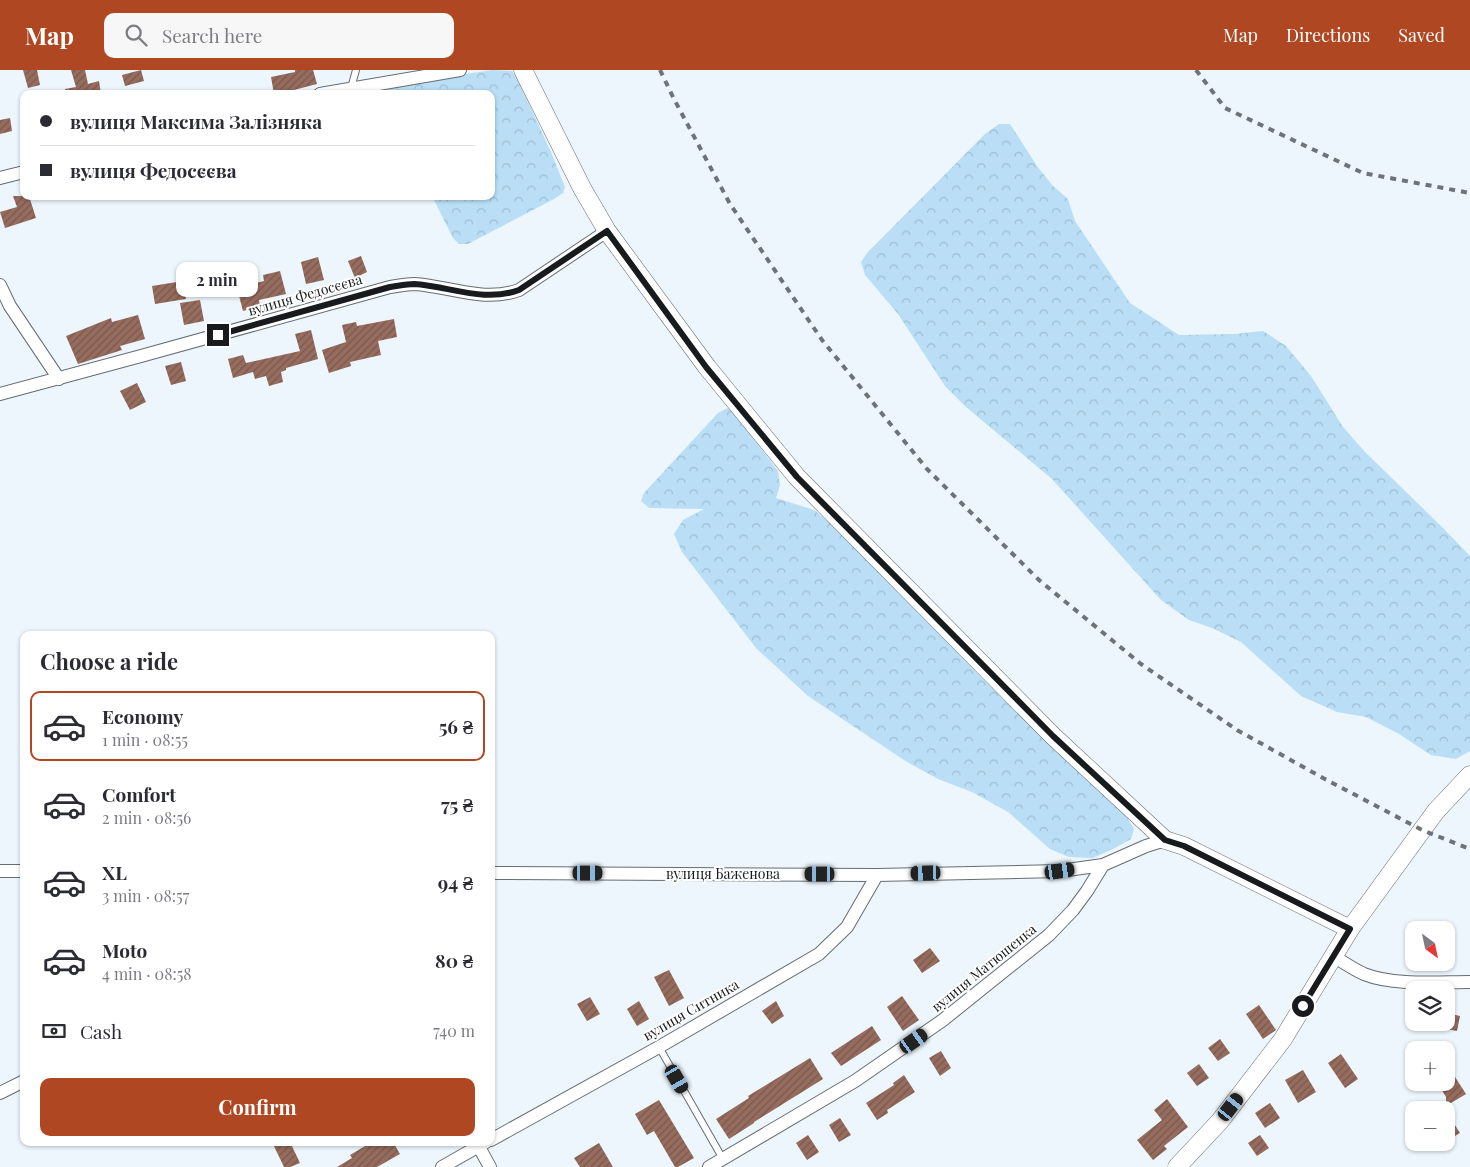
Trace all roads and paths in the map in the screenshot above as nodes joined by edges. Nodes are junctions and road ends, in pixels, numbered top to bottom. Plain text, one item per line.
1 (356, 70) edge
2 (460, 70) edge
3 (523, 70) edge
4 (351, 88) junction
5 (341, 90) edge
6 (20, 173) edge
7 (0, 178) edge
8 (607, 231) junction
9 (0, 285) edge
10 (59, 379) junction
11 (0, 394) edge
12 (1470, 775) edge
13 (1165, 840) junction
14 (1103, 865) junction
15 (0, 871) edge
16 (20, 871) edge
17 (495, 873) edge
18 (877, 875) junction
19 (1350, 929) junction
20 (1333, 956) junction
21 (1470, 982) edge
22 (659, 1047) junction
23 (20, 1083) edge
24 (0, 1093) edge
25 (495, 1138) edge
26 (480, 1146) edge
27 (482, 1146) edge
28 (723, 1159) junction
29 (442, 1167) edge
30 (490, 1167) edge
31 (709, 1167) edge
32 (1177, 1167) edge

1 - 4 lane
2 - 4 street
3 - 8 street
4 - 5 street
6 - 7 street
8 - 10 street, вулиця Федосєєва
8 - 13 street
9 - 10 street
10 - 11 street, вулиця Федосєєва
12 - 19 street
13 - 14 street, вулиця Баженова
13 - 19 street
14 - 18 street, вулиця Баженова
14 - 28 street, вулиця Матюшенка
15 - 16 street
17 - 18 street, вулиця Баженова
18 - 22 street, вулиця Ситника
19 - 20 street
20 - 21 street
20 - 32 street
22 - 25 street, вулиця Ситника
22 - 28 lane
23 - 24 street
26 - 29 street
27 - 30 street
28 - 31 street, вулиця Матюшенка

